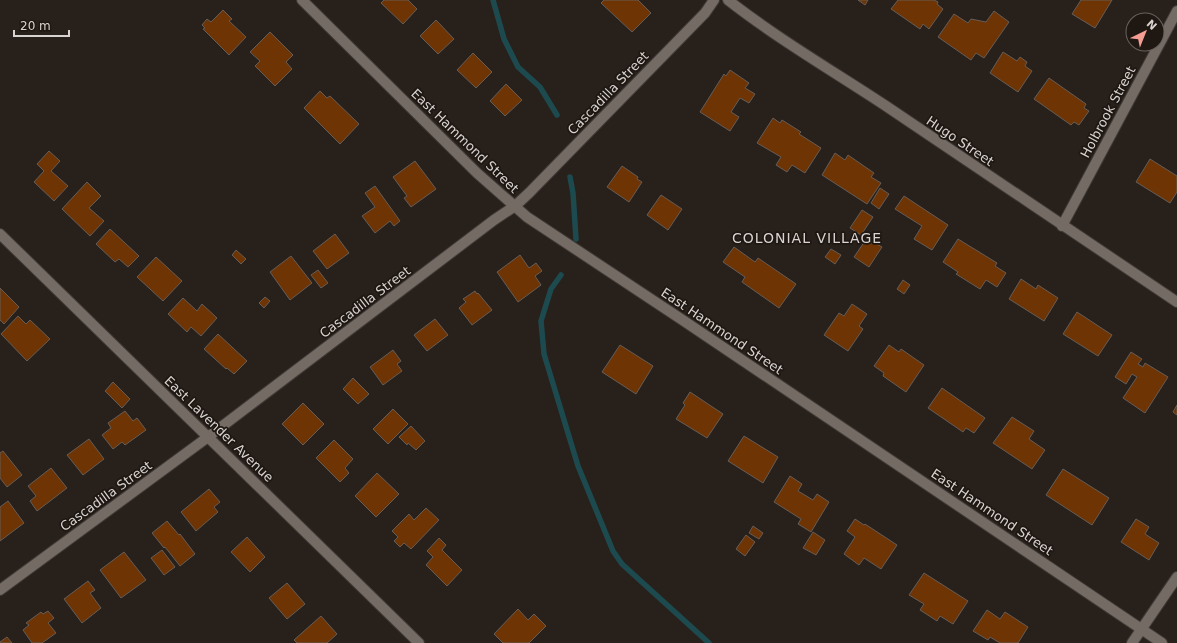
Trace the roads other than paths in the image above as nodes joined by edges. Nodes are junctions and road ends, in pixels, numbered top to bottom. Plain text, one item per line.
1 (302, 0) edge
2 (714, 0) edge
3 (728, 0) edge
4 (1177, 11) edge
5 (515, 206) junction
6 (1062, 226) junction
7 (0, 234) edge
8 (1177, 302) edge
9 (208, 437) junction
10 (1177, 577) edge
11 (0, 590) edge
12 (1141, 629) junction
13 (419, 643) edge
14 (1132, 643) edge
15 (1162, 643) edge

1 - 5 street, East Hammond Street
2 - 5 street, Cascadilla Street
3 - 6 street, Hugo Street
4 - 6 street, Holbrook Street
5 - 9 street, Cascadilla Street
5 - 12 street, East Hammond Street
6 - 8 street, Hugo Street
7 - 9 street, East Lavender Avenue
9 - 11 street, Cascadilla Street
9 - 13 street, East Lavender Avenue
10 - 12 street
12 - 14 street
12 - 15 street, East Hammond Street

